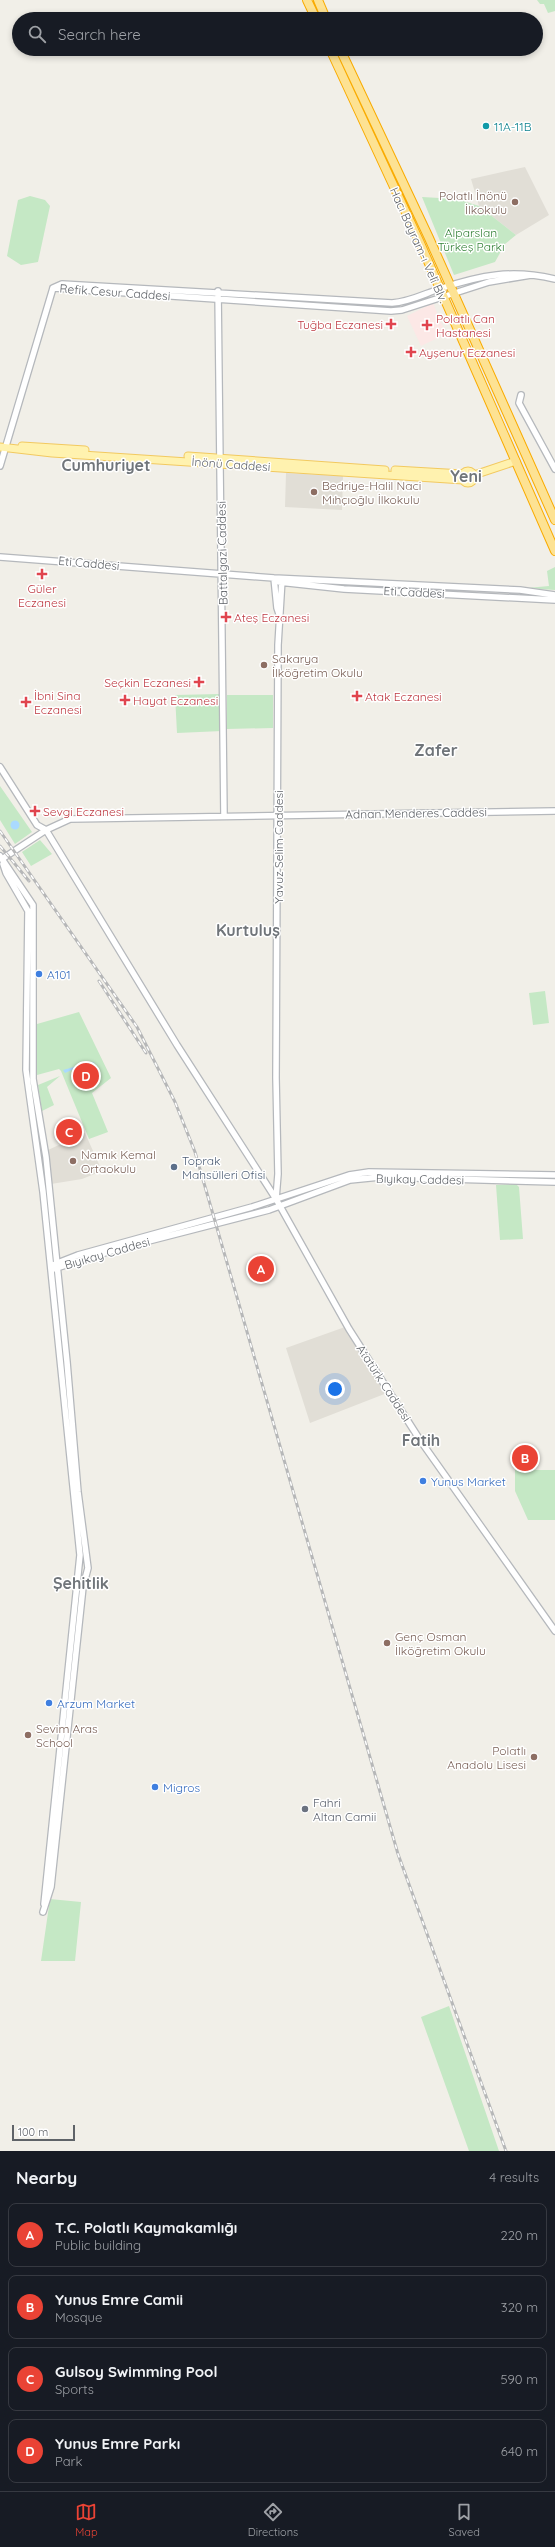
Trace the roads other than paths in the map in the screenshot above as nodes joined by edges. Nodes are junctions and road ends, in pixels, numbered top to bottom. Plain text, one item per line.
1 (307, 0) edge
2 (318, 0) edge
3 (313, 12) edge
4 (323, 12) edge
5 (333, 56) edge
6 (343, 56) edge
7 (555, 279) edge
8 (53, 288) junction
9 (451, 290) junction
10 (218, 291) junction
11 (441, 293) junction
12 (217, 298) junction
13 (520, 395) dead end
14 (3, 446) edge
15 (221, 461) junction
16 (516, 461) junction
17 (0, 466) edge
18 (555, 469) edge
19 (555, 520) edge
20 (555, 551) edge
21 (0, 557) edge
22 (223, 574) junction
23 (274, 578) junction
24 (282, 581) junction
25 (555, 595) edge
26 (555, 600) edge
27 (279, 614) junction
28 (0, 767) edge
29 (555, 811) edge
30 (224, 816) junction
31 (278, 816) junction
32 (46, 830) junction
33 (1, 857) edge
34 (555, 1176) edge
35 (555, 1182) edge
36 (276, 1200) junction
37 (279, 1206) junction
38 (55, 1267) junction
39 (555, 1631) edge

1 - 3 highway
2 - 4 highway
5 - 11 highway, Hacı Bayram-ı Velî Blv.
6 - 9 highway, Hacı Bayram-ı Velî Blv.
7 - 9 street
8 - 10 street, Refik Cesur Caddesi
8 - 12 street, Refik Cesur Caddesi
8 - 14 street
9 - 11 street
9 - 19 highway, Hacı Bayram-ı Velî Blv.
10 - 11 street, Refik Cesur Caddesi
10 - 12 street, Battalgazi Caddesi
11 - 12 street, Refik Cesur Caddesi
11 - 16 highway, Hacı Bayram-ı Velî Blv.
12 - 15 street, Battalgazi Caddesi
13 - 18 street
14 - 15 main road, İnönü Caddesi
14 - 17 street
15 - 16 main road, İnönü Caddesi
15 - 22 street, Battalgazi Caddesi
16 - 20 highway, Hacı Bayram-ı Velî Blv.
21 - 22 street, Eti Caddesi
22 - 23 street, Eti Caddesi
22 - 30 street, Battalgazi Caddesi
23 - 24 street, Eti Caddesi
23 - 27 street, Yavuz Selim Caddesi
24 - 25 street, Eti Caddesi
24 - 26 street, Eti Caddesi
24 - 27 street, Yavuz Selim Caddesi
27 - 31 street, Yavuz Selim Caddesi
28 - 32 street, Atatürk Caddesi
29 - 31 street, Adnan Menderes Caddesi
30 - 31 street, Adnan Menderes Caddesi
30 - 32 street, Adnan Menderes Caddesi
31 - 36 street, Yavuz Selim Caddesi
32 - 33 street, Adnan Menderes Caddesi
32 - 36 street, Atatürk Caddesi
33 - 38 street
34 - 36 street, Bıyıkay Caddesi
35 - 37 street, Bıyıkay Caddesi
36 - 37 street, Atatürk Caddesi
36 - 38 street, Bıyıkay Caddesi
37 - 38 street, Bıyıkay Caddesi
37 - 39 street, Atatürk Caddesi
38 - 38 street

